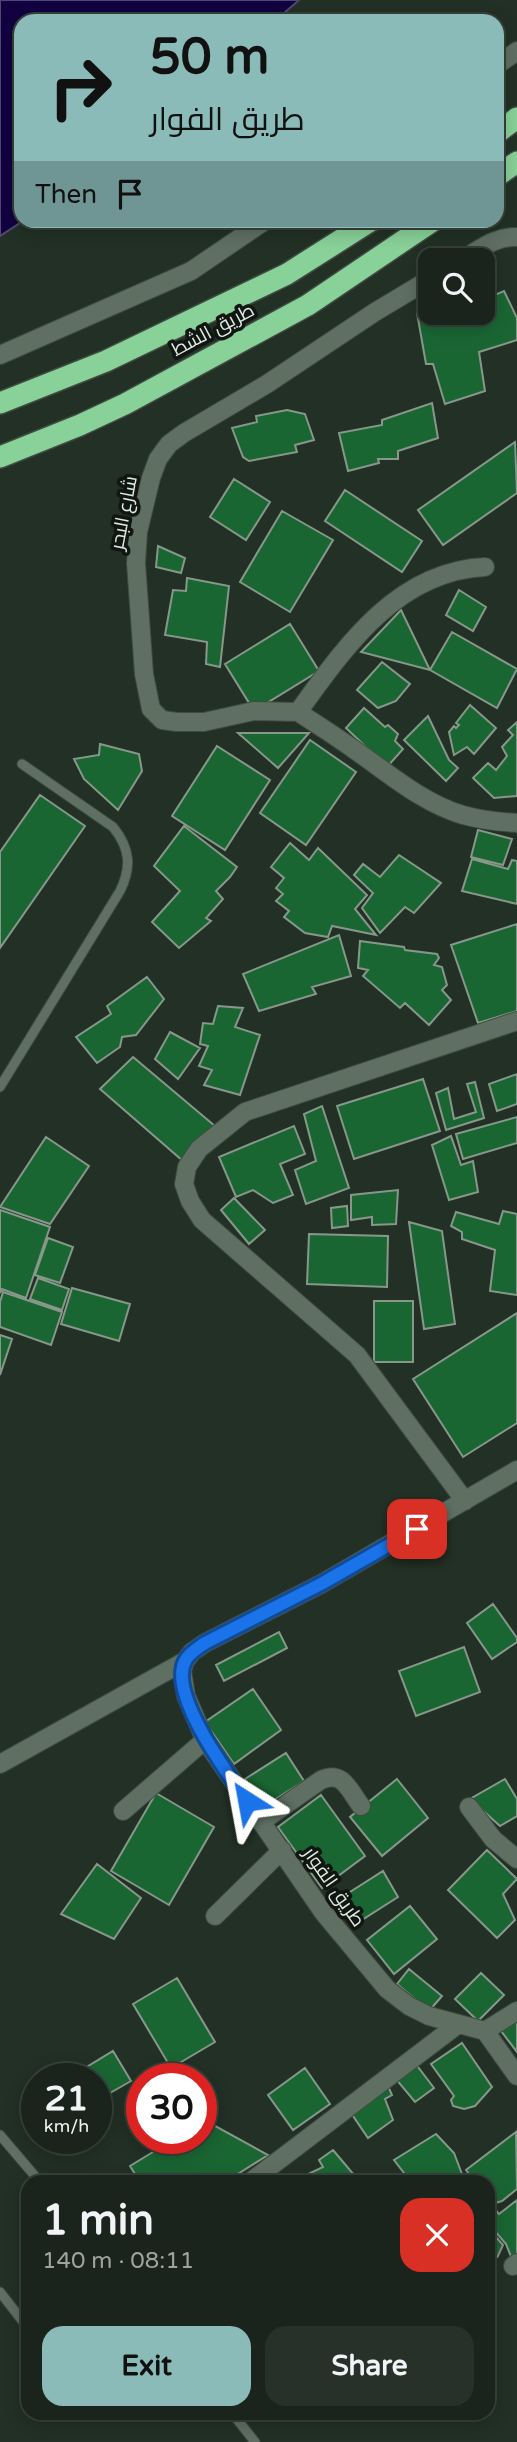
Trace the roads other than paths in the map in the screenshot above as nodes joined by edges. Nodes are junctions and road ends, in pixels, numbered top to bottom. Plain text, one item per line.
1 (254, 228) edge
2 (359, 228) edge
3 (422, 228) edge
4 (517, 237) edge
5 (482, 248) edge
6 (418, 286) edge
7 (0, 355) edge
8 (0, 404) edge
9 (0, 457) edge
10 (485, 568) dead end
11 (298, 712) junction
12 (22, 764) dead end
13 (517, 823) edge
14 (517, 1021) edge
15 (0, 1087) edge
16 (517, 1470) edge
17 (465, 1501) junction
18 (185, 1661) junction
19 (205, 1740) junction
20 (0, 1765) edge
21 (361, 1806) dead end
22 (469, 1807) dead end
23 (123, 1811) dead end
24 (261, 1822) junction
25 (282, 1850) junction
26 (517, 1860) edge
27 (215, 1916) dead end
28 (517, 2011) edge
29 (457, 2025) junction
30 (485, 2031) junction
31 (517, 2076) edge
32 (0, 2135) edge
33 (34, 2175) edge
34 (259, 2175) edge
35 (0, 2292) edge
36 (21, 2319) edge
37 (238, 2420) edge
38 (255, 2442) edge

1 - 7 street
2 - 8 highway, طريق الشط
3 - 9 highway, طريق الشط
4 - 5 street
6 - 11 street, شارع البحر
10 - 11 street
11 - 13 street
12 - 15 lane
14 - 17 street
16 - 17 street
17 - 18 street
18 - 19 street, طريق الفوار
18 - 20 street
19 - 23 street
19 - 24 street, طريق الفوار
21 - 24 street
22 - 26 street
24 - 25 street, طريق الفوار
25 - 27 street
25 - 29 street, طريق الفوار
28 - 30 street
29 - 30 street, طريق الفوار
29 - 34 street
30 - 31 street
32 - 33 lane
35 - 36 lane
37 - 38 lane

